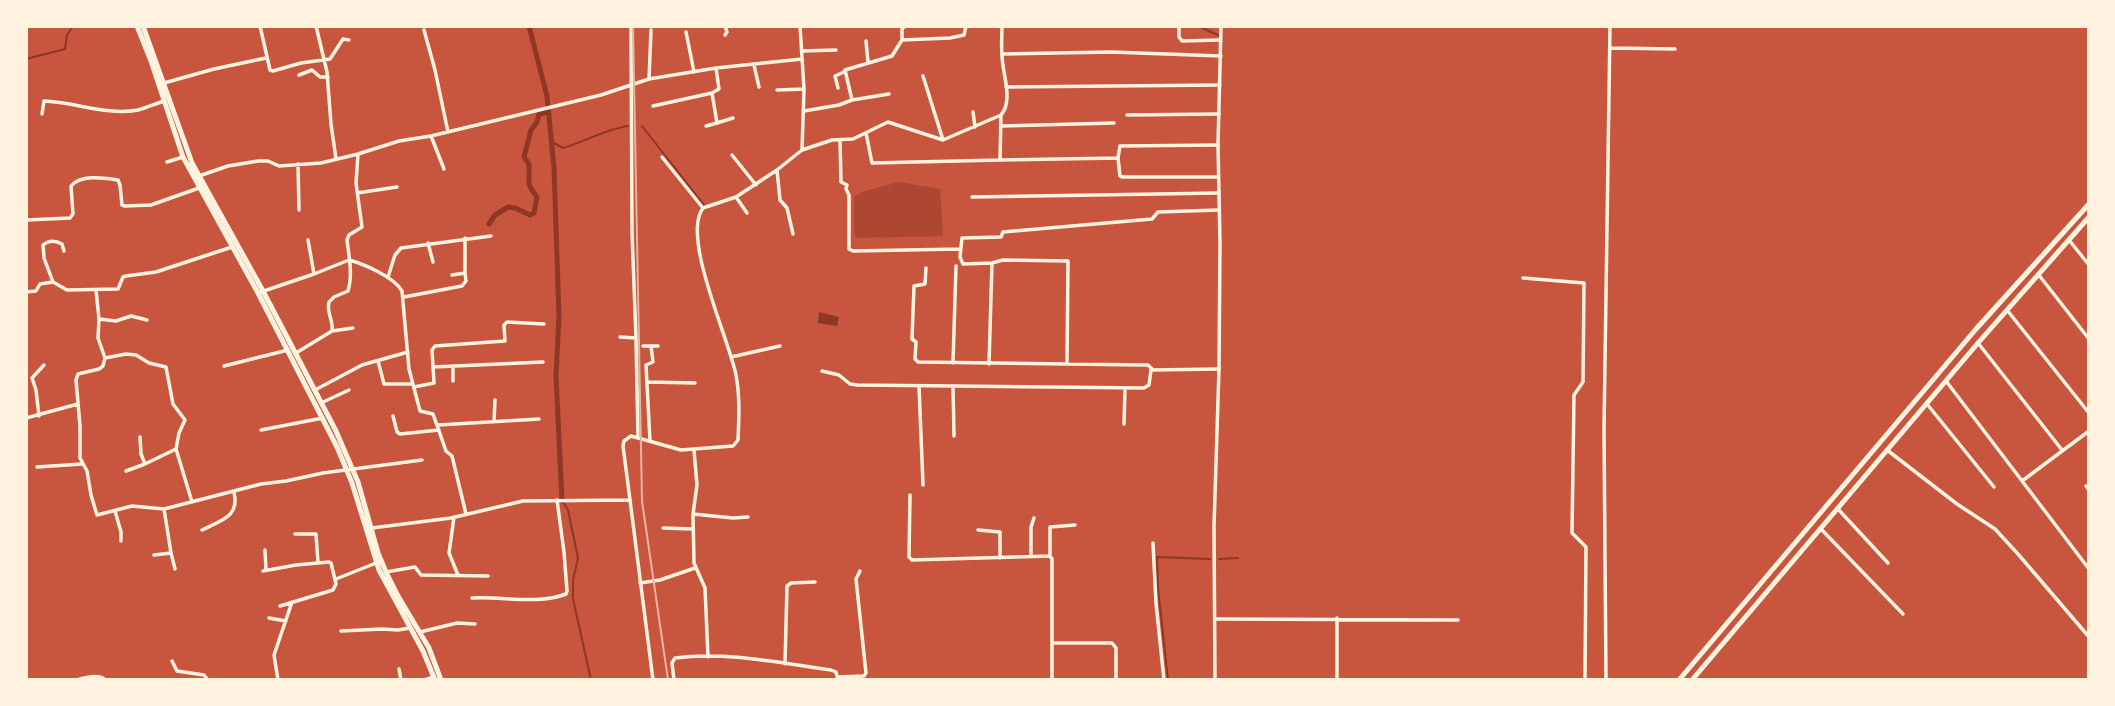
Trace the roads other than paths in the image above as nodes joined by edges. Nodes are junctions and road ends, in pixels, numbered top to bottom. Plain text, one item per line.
1 (137, 26) edge
2 (143, 26) edge
3 (260, 26) edge
4 (316, 26) edge
5 (631, 26) edge
6 (725, 26) edge
7 (800, 26) edge
8 (905, 26) edge
9 (966, 26) edge
10 (1002, 26) edge
11 (1179, 26) edge
12 (1221, 26) edge
13 (1610, 26) edge
14 (424, 30) dead end
15 (651, 30) dead end
16 (687, 32) dead end
17 (725, 35) dead end
18 (349, 40) dead end
19 (902, 40) junction
20 (1220, 40) junction
21 (866, 41) dead end
22 (1610, 48) junction
23 (1675, 49) dead end
24 (836, 50) dead end
25 (802, 51) junction
26 (1002, 54) junction
27 (1221, 57) junction
28 (266, 58) junction
29 (802, 59) junction
30 (324, 61) junction
31 (868, 62) junction
32 (754, 65) junction
33 (840, 66) dead end
34 (716, 68) junction
35 (844, 71) junction
36 (694, 72) junction
37 (299, 75) dead end
38 (923, 76) dead end
39 (328, 77) junction
40 (649, 79) junction
41 (164, 83) junction
42 (631, 85) junction
43 (1220, 85) junction
44 (759, 87) dead end
45 (1006, 87) junction
46 (838, 88) dead end
47 (804, 89) junction
48 (777, 90) dead end
49 (712, 93) junction
50 (889, 94) dead end
51 (852, 100) junction
52 (164, 101) junction
53 (653, 106) dead end
54 (804, 111) junction
55 (973, 112) dead end
56 (42, 114) dead end
57 (1219, 114) junction
58 (1001, 115) junction
59 (1127, 116) dead end
60 (733, 118) dead end
61 (717, 123) junction
62 (1114, 123) dead end
63 (706, 126) dead end
64 (1001, 126) junction
65 (975, 127) junction
66 (448, 132) junction
67 (866, 133) junction
68 (431, 136) junction
69 (840, 139) junction
70 (943, 140) junction
71 (1218, 145) junction
72 (802, 150) junction
73 (358, 154) junction
74 (732, 155) dead end
75 (183, 157) junction
76 (662, 157) dead end
77 (1118, 158) junction
78 (336, 159) junction
79 (1000, 160) junction
80 (167, 162) dead end
81 (298, 164) junction
82 (444, 169) dead end
83 (777, 170) junction
84 (196, 177) junction
85 (1218, 177) junction
86 (756, 185) junction
87 (397, 187) dead end
88 (199, 188) junction
89 (357, 192) junction
90 (1219, 193) junction
91 (736, 197) junction
92 (972, 197) dead end
93 (2089, 204) edge
94 (703, 208) junction
95 (299, 210) dead end
96 (1219, 210) junction
97 (747, 213) dead end
98 (2089, 217) edge
99 (26, 220) edge
100 (793, 233) dead end
101 (491, 236) dead end
102 (465, 238) junction
103 (308, 240) dead end
104 (2068, 240) junction
105 (428, 243) junction
106 (234, 246) junction
107 (961, 249) junction
108 (64, 251) dead end
109 (349, 260) junction
110 (433, 262) dead end
111 (992, 263) junction
112 (2089, 265) edge
113 (956, 266) dead end
114 (926, 268) dead end
115 (465, 273) junction
116 (314, 274) junction
117 (2038, 274) junction
118 (452, 275) dead end
119 (388, 277) junction
120 (1523, 278) dead end
121 (53, 282) junction
122 (96, 290) junction
123 (26, 292) edge
124 (261, 292) junction
125 (404, 297) junction
126 (2007, 310) junction
127 (99, 319) junction
128 (147, 320) dead end
129 (544, 324) dead end
130 (353, 328) dead end
131 (331, 331) junction
132 (620, 337) dead end
133 (636, 338) junction
134 (2089, 339) edge
135 (1978, 343) junction
136 (643, 346) dead end
137 (651, 346) junction
138 (658, 346) dead end
139 (780, 346) dead end
140 (288, 350) junction
141 (408, 352) junction
142 (296, 353) junction
143 (731, 357) junction
144 (105, 358) junction
145 (378, 360) junction
146 (543, 362) dead end
147 (953, 363) junction
148 (989, 364) junction
149 (1068, 364) junction
150 (44, 365) dead end
151 (224, 366) dead end
152 (433, 366) junction
153 (453, 366) junction
154 (1219, 369) junction
155 (1153, 370) junction
156 (822, 371) dead end
157 (453, 381) dead end
158 (1946, 381) junction
159 (647, 382) junction
160 (695, 383) dead end
161 (413, 386) junction
162 (919, 386) junction
163 (953, 386) junction
164 (1125, 388) junction
165 (315, 390) junction
166 (349, 390) dead end
167 (495, 400) dead end
168 (321, 403) junction
169 (78, 404) junction
170 (1927, 404) junction
171 (2089, 413) edge
172 (39, 416) junction
173 (393, 416) dead end
174 (26, 418) edge
175 (323, 418) junction
176 (539, 419) dead end
177 (494, 422) junction
178 (1124, 424) dead end
179 (439, 427) junction
180 (261, 430) dead end
181 (2089, 431) edge
182 (954, 436) dead end
183 (140, 437) dead end
184 (638, 437) junction
185 (650, 441) junction
186 (176, 449) junction
187 (694, 450) junction
188 (1887, 450) junction
189 (2062, 450) junction
190 (422, 460) dead end
191 (82, 464) junction
192 (145, 464) junction
193 (37, 467) dead end
194 (350, 470) junction
195 (127, 471) dead end
196 (2022, 481) junction
197 (923, 485) dead end
198 (1994, 487) dead end
199 (234, 492) junction
200 (910, 495) dead end
201 (558, 500) junction
202 (629, 500) junction
203 (192, 502) junction
204 (1838, 508) junction
205 (164, 509) junction
206 (115, 511) junction
207 (466, 514) junction
208 (693, 514) junction
209 (454, 517) junction
210 (748, 517) dead end
211 (1034, 518) dead end
212 (1075, 525) dead end
213 (372, 528) junction
214 (663, 528) dead end
215 (1820, 528) junction
216 (693, 529) junction
217 (202, 530) dead end
218 (978, 530) dead end
219 (295, 534) dead end
220 (121, 541) dead end
221 (1153, 543) dead end
222 (265, 550) dead end
223 (171, 553) junction
224 (154, 555) dead end
225 (1050, 556) junction
226 (1031, 557) junction
227 (1000, 558) junction
228 (318, 562) junction
229 (379, 562) junction
230 (1888, 564) dead end
231 (695, 568) junction
232 (175, 569) dead end
233 (2089, 569) edge
234 (860, 571) dead end
235 (386, 572) junction
236 (458, 575) junction
237 (488, 576) dead end
238 (336, 579) junction
239 (815, 582) dead end
240 (640, 583) junction
241 (472, 598) dead end
242 (292, 602) junction
243 (280, 606) dead end
244 (1903, 614) dead end
245 (269, 618) dead end
246 (1337, 618) junction
247 (1215, 619) junction
248 (1458, 620) dead end
249 (286, 621) junction
250 (475, 624) dead end
251 (410, 628) junction
252 (341, 631) dead end
253 (420, 632) junction
254 (2089, 637) edge
255 (1052, 643) junction
256 (708, 657) junction
257 (172, 660) dead end
258 (785, 664) junction
259 (399, 669) dead end
260 (437, 678) edge
261 (838, 678) edge
262 (77, 680) edge
263 (106, 680) edge
264 (208, 680) edge
265 (278, 680) edge
266 (401, 680) edge
267 (424, 680) edge
268 (653, 680) edge
269 (674, 680) edge
270 (1052, 680) edge
271 (1116, 680) edge
272 (1164, 680) edge
273 (1214, 680) edge
274 (1338, 680) edge
275 (1585, 680) edge
276 (1606, 680) edge
277 (1679, 680) edge
278 (1692, 680) edge

1 - 52 highway
2 - 41 highway
3 - 28 street
4 - 30 street
5 - 42 street
6 - 17 street
7 - 25 street
8 - 19 street
9 - 19 street
10 - 26 street
11 - 20 street
12 - 20 street
13 - 22 street
14 - 66 street
15 - 40 street
16 - 36 street
18 - 30 street
19 - 31 street
20 - 27 street
21 - 31 street
22 - 23 street
22 - 276 street
24 - 25 street
25 - 29 street
26 - 27 street
26 - 45 street
27 - 43 street
28 - 30 street
28 - 41 street
29 - 32 street
29 - 47 street
30 - 39 street
31 - 35 street
32 - 34 street
32 - 44 street
33 - 35 street
34 - 36 street
34 - 49 street
35 - 46 street
35 - 51 street
36 - 40 street
37 - 39 street
38 - 70 street
39 - 78 street
40 - 42 street
41 - 84 highway
42 - 66 street
42 - 133 street
43 - 45 street
43 - 57 street
45 - 58 street
47 - 48 street
47 - 54 street
49 - 53 street
49 - 61 street
50 - 51 street
51 - 54 street
52 - 56 street
52 - 75 highway
54 - 72 street
55 - 65 street
57 - 59 street
57 - 71 street
58 - 64 street
58 - 65 street
60 - 61 street
61 - 63 street
62 - 64 street
64 - 79 street
65 - 70 street
66 - 68 street
67 - 69 street
67 - 70 street
67 - 79 street
68 - 73 street
68 - 82 street
69 - 72 street
69 - 107 street
71 - 77 street
71 - 85 street
72 - 83 street
73 - 78 street
73 - 89 street
74 - 86 street
75 - 80 street
75 - 84 highway
76 - 94 street
77 - 79 street
77 - 85 street
78 - 81 street
81 - 84 street
81 - 95 street
83 - 86 street
83 - 100 street
84 - 88 highway
84 - 106 highway
85 - 90 street
86 - 91 street
87 - 89 street
88 - 99 street
88 - 106 highway
89 - 109 street
90 - 92 street
90 - 96 street
91 - 94 street
91 - 97 street
93 - 277 highway
94 - 143 street
96 - 107 street
96 - 154 street
98 - 104 highway
101 - 102 street
102 - 105 street
102 - 115 street
103 - 116 street
104 - 112 street
104 - 117 highway
105 - 110 street
105 - 119 street
106 - 122 street
106 - 124 highway
107 - 111 street
108 - 121 street
109 - 116 street
109 - 119 street
109 - 131 street
111 - 148 street
111 - 149 street
113 - 147 street
114 - 147 street
115 - 118 street
115 - 125 street
116 - 124 street
117 - 126 highway
117 - 134 street
119 - 125 street
120 - 275 street
121 - 122 street
121 - 123 street
122 - 127 street
124 - 140 highway
124 - 142 highway
125 - 141 street
126 - 135 highway
126 - 171 street
127 - 128 street
127 - 144 street
129 - 152 street
130 - 131 street
131 - 142 street
132 - 133 street
133 - 184 street
135 - 158 highway
135 - 189 street
136 - 137 street
137 - 138 street
137 - 159 street
139 - 143 street
140 - 151 street
140 - 175 highway
141 - 145 street
141 - 161 street
142 - 165 highway
143 - 187 street
144 - 169 street
144 - 186 street
145 - 161 street
145 - 165 street
146 - 153 street
147 - 148 street
148 - 149 street
149 - 155 street
150 - 172 street
152 - 153 street
152 - 161 street
153 - 157 street
154 - 155 street
154 - 247 street
155 - 164 street
156 - 162 street
158 - 170 highway
158 - 196 street
159 - 160 street
159 - 185 street
161 - 179 street
162 - 163 street
162 - 197 street
163 - 164 street
163 - 182 street
164 - 178 street
165 - 168 highway
166 - 168 street
167 - 177 street
168 - 194 highway
169 - 172 street
169 - 191 street
170 - 188 highway
170 - 198 street
172 - 174 street
173 - 179 street
175 - 180 street
175 - 194 highway
176 - 177 street
177 - 179 street
179 - 207 street
181 - 189 street
183 - 192 street
184 - 185 street
184 - 202 street
185 - 187 street
186 - 192 street
186 - 203 street
187 - 208 street
188 - 204 highway
188 - 254 street
189 - 196 street
190 - 194 street
191 - 193 street
191 - 206 street
192 - 195 street
194 - 199 street
194 - 213 highway
194 - 229 highway
196 - 233 street
199 - 203 street
199 - 217 street
200 - 227 street
201 - 202 street
201 - 207 street
201 - 241 street
202 - 240 street
203 - 205 street
204 - 215 highway
204 - 230 street
205 - 206 street
205 - 223 street
206 - 220 street
207 - 209 street
208 - 210 street
208 - 216 street
209 - 213 street
209 - 236 street
211 - 226 street
212 - 225 street
213 - 229 highway
214 - 216 street
215 - 244 street
215 - 278 highway
216 - 231 street
218 - 227 street
219 - 228 street
221 - 272 street
222 - 228 street
223 - 224 street
223 - 232 street
225 - 226 street
225 - 255 street
226 - 227 street
228 - 238 street
229 - 235 highway
229 - 238 street
229 - 251 highway
231 - 240 street
231 - 256 street
234 - 261 street
235 - 236 street
235 - 253 highway
236 - 237 street
238 - 242 street
239 - 258 street
240 - 268 street
242 - 243 street
242 - 249 street
245 - 249 street
246 - 247 street
246 - 248 street
246 - 274 street
247 - 273 street
249 - 265 street
250 - 253 street
251 - 252 street
251 - 260 highway
253 - 260 highway
255 - 270 street
255 - 271 street
256 - 258 street
256 - 269 street
257 - 264 street
258 - 261 street
259 - 266 street
260 - 267 street
262 - 263 street

